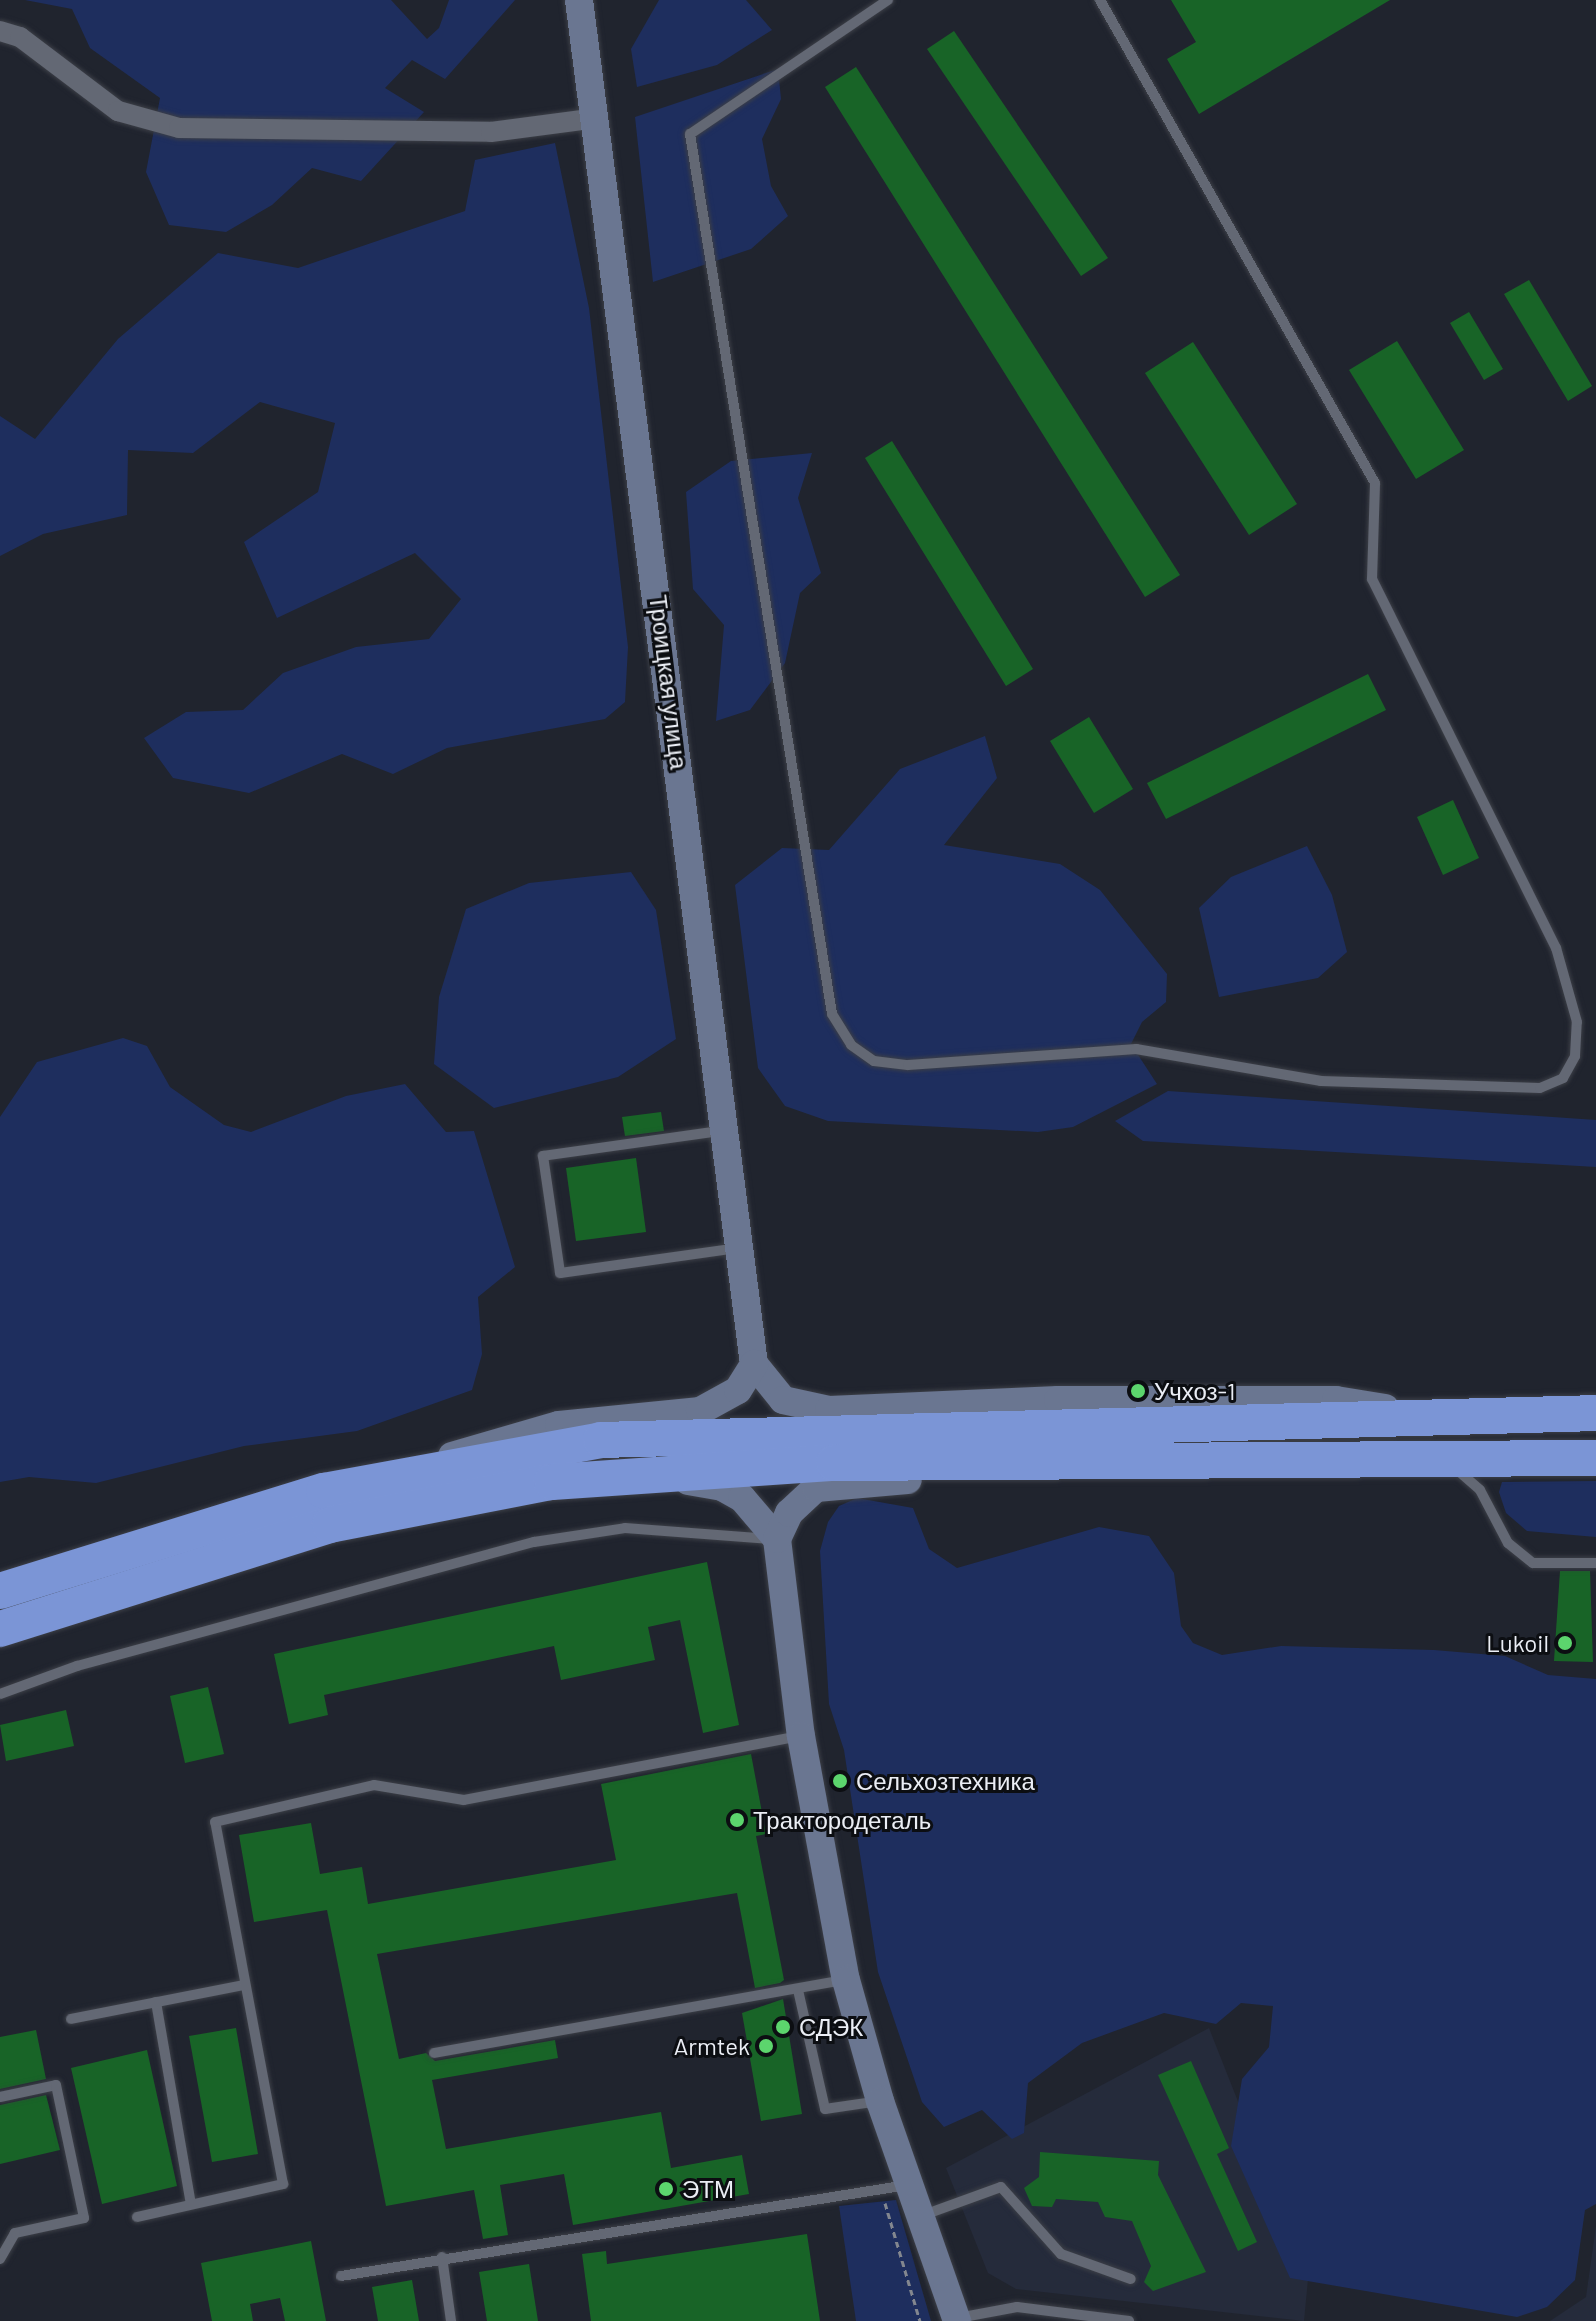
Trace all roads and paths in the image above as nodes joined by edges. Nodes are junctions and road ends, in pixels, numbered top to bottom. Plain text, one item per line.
1 (579, 0) edge
2 (888, 0) edge
3 (1100, 0) edge
4 (0, 31) edge
5 (597, 118) junction
6 (725, 1131) junction
7 (739, 1248) junction
8 (754, 1364) junction
9 (1596, 1413) edge
10 (1440, 1417) junction
11 (1596, 1458) edge
12 (1445, 1459) junction
13 (1120, 1462) junction
14 (412, 1472) junction
15 (483, 1491) junction
16 (777, 1539) junction
17 (1596, 1563) edge
18 (0, 1591) edge
19 (0, 1629) edge
20 (0, 1694) edge
21 (801, 1736) junction
22 (846, 1980) junction
23 (245, 1985) junction
24 (798, 1990) junction
25 (156, 2002) junction
26 (71, 2019) dead end
27 (434, 2053) dead end
28 (0, 2097) edge
29 (880, 2101) junction
30 (894, 2187) junction
31 (191, 2204) junction
32 (919, 2216) junction
33 (137, 2217) dead end
34 (442, 2257) junction
35 (0, 2259) edge
36 (341, 2276) dead end
37 (1131, 2279) dead end
38 (957, 2320) edge
39 (451, 2321) edge
40 (920, 2321) edge
41 (1129, 2321) edge

1 - 5 street, Троицкая улица
2 - 3 lane
4 - 5 street
5 - 6 street, Троицкая улица
6 - 7 street, Троицкая улица
6 - 7 lane
7 - 8 street, Троицкая улица
8 - 10 street
8 - 14 street
9 - 10 highway
10 - 14 highway
11 - 12 highway
12 - 13 highway
12 - 17 lane
13 - 15 highway
13 - 16 street
14 - 18 highway
15 - 16 street
15 - 19 highway
16 - 20 lane
16 - 21 street
21 - 22 street
21 - 23 lane
22 - 24 lane
22 - 29 street
23 - 25 lane
23 - 31 lane
24 - 27 lane
24 - 29 lane
25 - 26 lane
25 - 31 lane
28 - 35 lane
29 - 30 street
30 - 32 street
30 - 34 lane
30 - 40 path
31 - 33 lane
32 - 37 lane
32 - 38 street
34 - 36 lane
34 - 39 lane
38 - 41 lane

